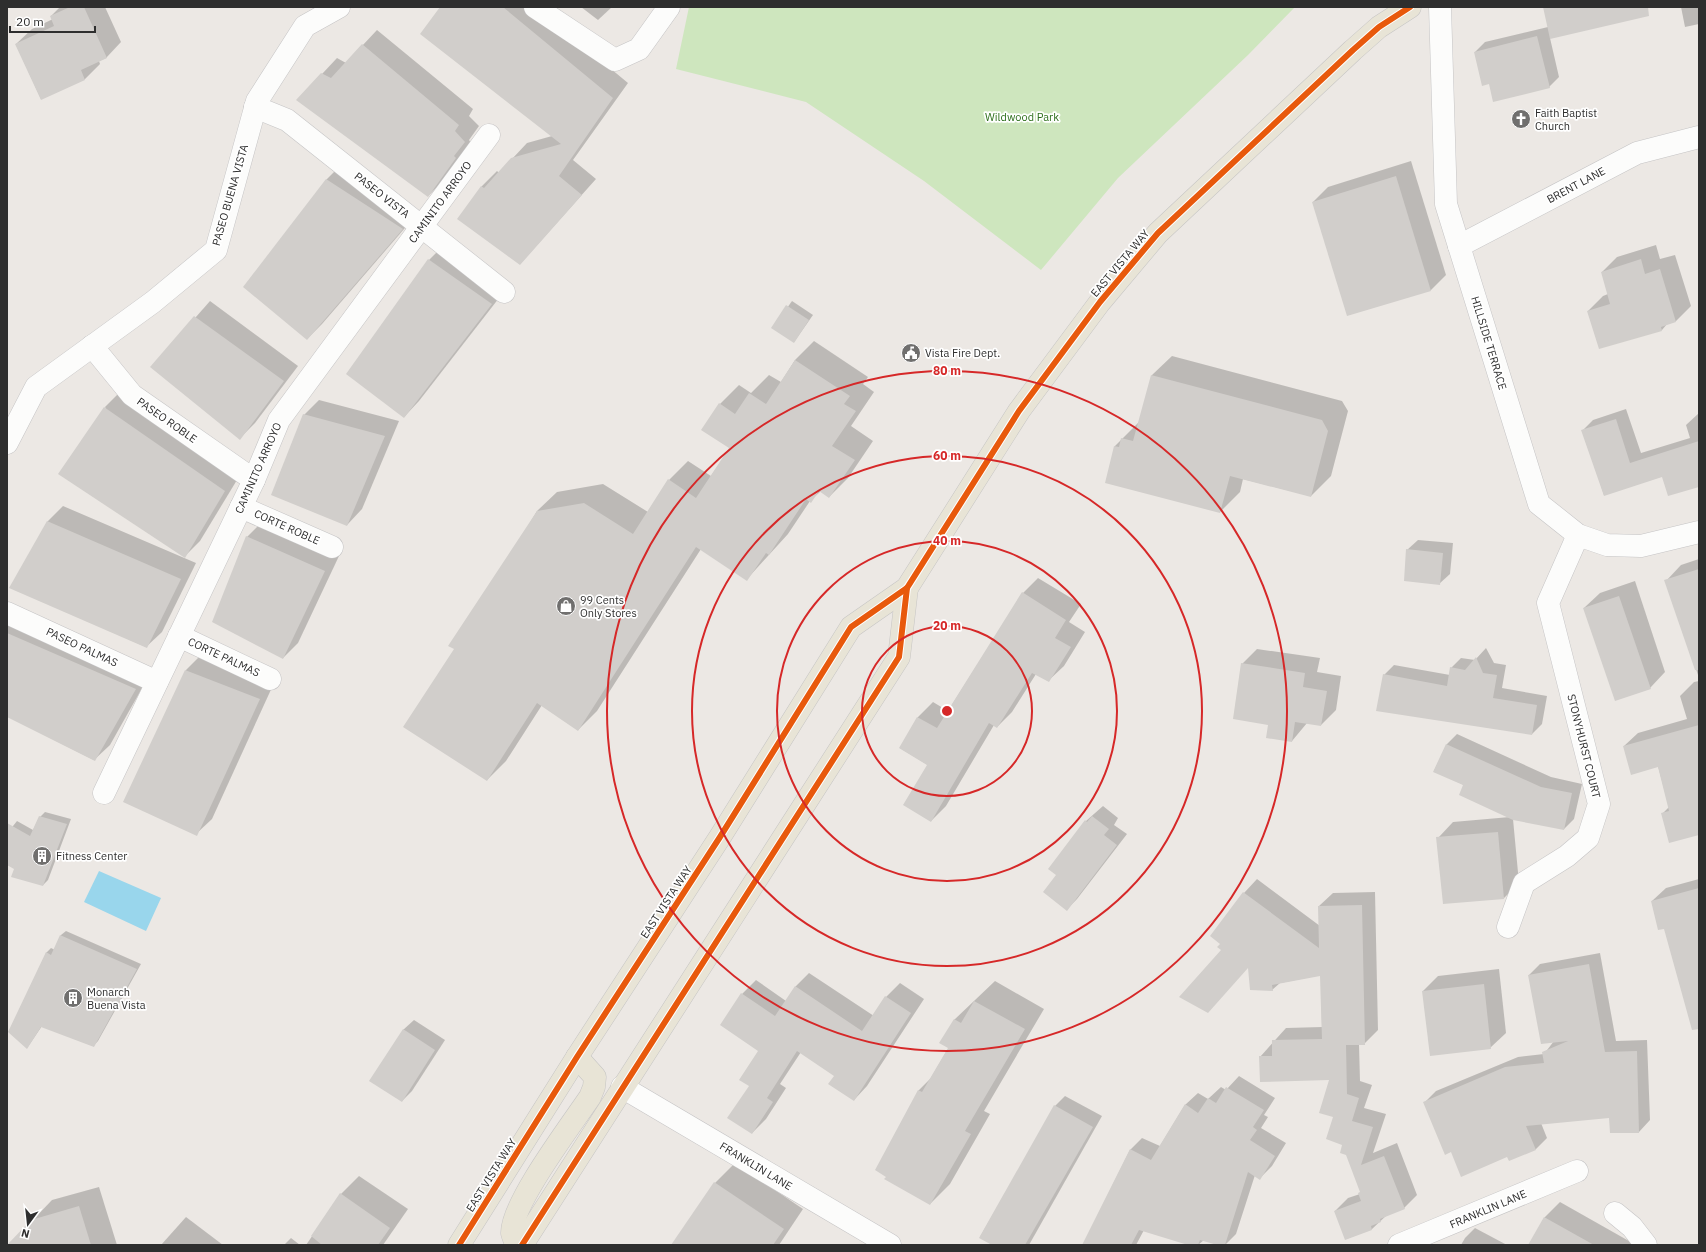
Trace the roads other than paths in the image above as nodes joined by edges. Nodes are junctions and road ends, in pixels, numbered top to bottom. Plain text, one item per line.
1 (339, 7) edge
2 (535, 7) edge
3 (669, 7) edge
4 (1410, 7) edge
5 (1440, 7) edge
6 (255, 107) junction
7 (489, 135) dead end
8 (1699, 137) edge
9 (422, 226) junction
10 (1458, 246) junction
11 (504, 292) dead end
12 (92, 346) junction
13 (7, 443) edge
14 (254, 480) junction
15 (241, 507) junction
16 (1699, 532) edge
17 (1578, 535) junction
18 (332, 547) dead end
19 (907, 588) junction
20 (7, 613) edge
21 (179, 636) junction
22 (270, 679) dead end
23 (157, 682) junction
24 (104, 793) dead end
25 (1508, 927) dead end
26 (577, 1057) junction
27 (622, 1087) junction
28 (1577, 1171) dead end
29 (1615, 1213) dead end
30 (459, 1245) edge
31 (516, 1245) edge
32 (522, 1245) edge
33 (890, 1245) edge
34 (1399, 1245) edge
35 (1646, 1245) edge

1 - 6 street, PASEO BUENA VISTA
2 - 3 street
4 - 19 main road, EAST VISTA WAY
5 - 10 street, HILLSIDE TERRACE
6 - 9 street, PASEO VISTA
6 - 12 street, PASEO BUENA VISTA
7 - 9 street, CAMINITO ARROYO
8 - 10 street, BRENT LANE
9 - 11 street, PASEO VISTA
9 - 14 street, CAMINITO ARROYO
10 - 17 street, HILLSIDE TERRACE
12 - 13 street, PASEO BUENA VISTA
12 - 14 street, PASEO ROBLE
14 - 15 street, CAMINITO ARROYO
15 - 18 street, CORTE ROBLE
15 - 21 street, CAMINITO ARROYO
16 - 17 street, HILLSIDE TERRACE
17 - 25 street, STONYHURST COURT
19 - 26 main road, EAST VISTA WAY
19 - 27 main road, EAST VISTA WAY
20 - 23 street, PASEO PALMAS
21 - 22 street, CORTE PALMAS
21 - 23 street, CAMINITO ARROYO
23 - 24 street, CAMINITO ARROYO
26 - 30 main road, EAST VISTA WAY
26 - 31 main road
27 - 32 main road, EAST VISTA WAY
27 - 33 street, FRANKLIN LANE
28 - 34 street, FRANKLIN LANE
29 - 35 street

